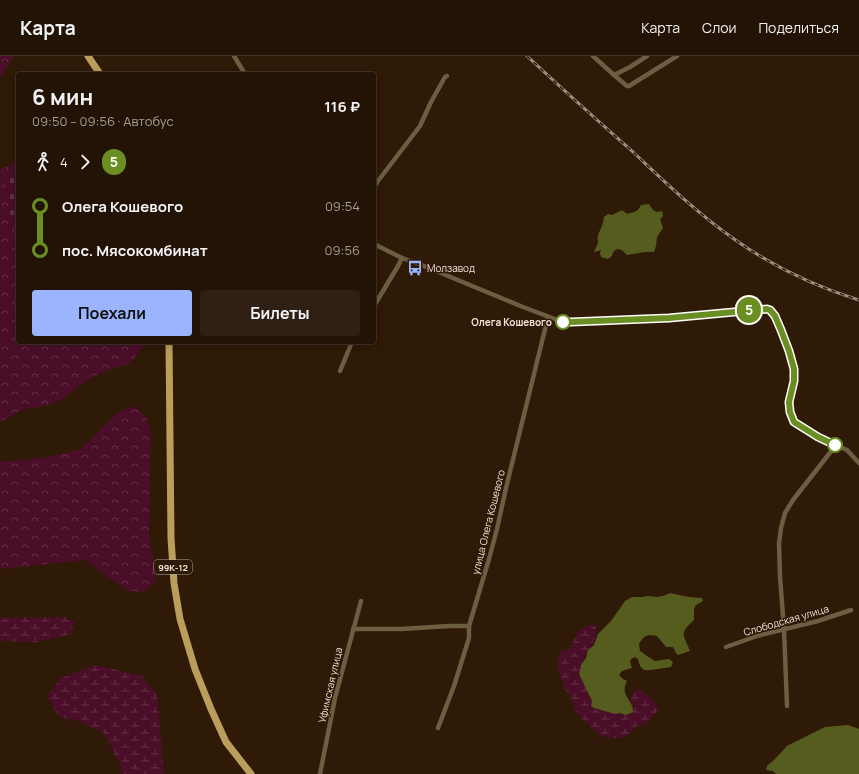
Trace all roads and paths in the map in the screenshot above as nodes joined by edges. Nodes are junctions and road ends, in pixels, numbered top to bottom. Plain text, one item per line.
1 (88, 56) edge
2 (234, 56) edge
3 (593, 56) edge
4 (647, 56) edge
5 (677, 56) edge
6 (99, 72) edge
7 (244, 72) edge
8 (614, 75) junction
9 (447, 76) dead end
10 (376, 184) edge
11 (376, 245) edge
12 (402, 258) junction
13 (376, 303) edge
14 (548, 317) junction
15 (169, 344) edge
16 (351, 344) edge
17 (340, 371) dead end
18 (836, 445) junction
19 (859, 463) edge
20 (361, 601) dead end
21 (851, 610) dead end
22 (469, 626) junction
23 (353, 629) junction
24 (784, 629) junction
25 (726, 647) dead end
26 (788, 706) dead end
27 (438, 728) dead end
28 (251, 774) edge
29 (320, 774) edge

1 - 6 main road
2 - 7 street
3 - 8 street
4 - 8 street
5 - 8 street
9 - 10 street
11 - 12 street
12 - 13 street
12 - 14 street
14 - 18 street
14 - 22 street, улица Олега Кошевого
15 - 28 main road, 99К-12
16 - 17 street
18 - 19 street
18 - 24 street
20 - 23 street, Уфимская улица
21 - 24 street, Слободская улица
22 - 23 street
22 - 27 street, улица Олега Кошевого
23 - 29 street, Уфимская улица
24 - 25 street, Слободская улица
24 - 26 street

